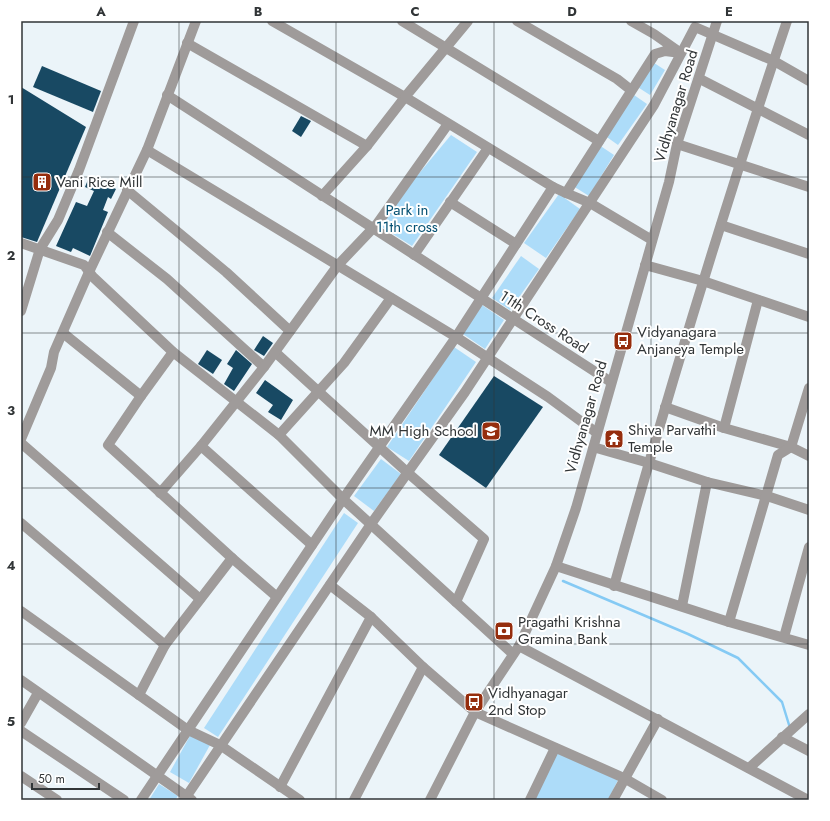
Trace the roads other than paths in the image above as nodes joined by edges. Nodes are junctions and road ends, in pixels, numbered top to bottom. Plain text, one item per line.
1 (134, 21) edge
2 (196, 21) edge
3 (272, 21) edge
4 (402, 21) edge
5 (468, 21) edge
6 (517, 21) edge
7 (631, 21) edge
8 (717, 21) edge
9 (787, 21) edge
10 (714, 34) junction
11 (187, 43) junction
12 (447, 47) junction
13 (681, 53) junction
14 (774, 61) junction
15 (700, 79) junction
16 (809, 81) edge
17 (631, 90) junction
18 (167, 95) junction
19 (405, 97) junction
20 (758, 108) junction
21 (448, 124) junction
22 (809, 135) edge
23 (599, 141) junction
24 (677, 144) junction
25 (367, 146) junction
26 (488, 148) junction
27 (146, 150) junction
28 (740, 165) junction
29 (553, 187) junction
30 (809, 187) edge
31 (127, 190) junction
32 (566, 193) junction
33 (322, 196) junction
34 (450, 202) junction
35 (590, 203) junction
36 (721, 225) junction
37 (372, 228) junction
38 (107, 232) junction
39 (652, 240) junction
40 (21, 243) edge
41 (516, 244) junction
42 (40, 249) junction
43 (809, 254) edge
44 (414, 255) junction
45 (338, 265) junction
46 (645, 265) junction
47 (89, 272) junction
48 (703, 281) junction
49 (392, 298) junction
50 (481, 299) junction
51 (758, 300) junction
52 (21, 311) edge
53 (809, 317) edge
54 (513, 320) junction
55 (290, 331) junction
56 (63, 333) junction
57 (456, 337) junction
58 (173, 352) junction
59 (275, 352) junction
60 (487, 359) junction
61 (264, 367) junction
62 (610, 382) junction
63 (809, 388) edge
64 (319, 391) junction
65 (141, 396) junction
66 (236, 401) junction
67 (665, 407) junction
68 (724, 428) junction
69 (597, 433) junction
70 (279, 435) junction
71 (21, 438) edge
72 (21, 443) edge
73 (201, 446) junction
74 (379, 447) junction
75 (593, 447) junction
76 (791, 447) junction
77 (809, 456) edge
78 (648, 463) junction
79 (408, 473) junction
80 (707, 482) junction
81 (160, 493) junction
82 (767, 496) junction
83 (343, 499) junction
84 (809, 510) edge
85 (21, 523) edge
86 (371, 524) junction
87 (312, 545) junction
88 (809, 547) edge
89 (232, 558) junction
90 (556, 566) junction
91 (330, 585) junction
92 (614, 586) junction
93 (277, 597) junction
94 (200, 599) junction
95 (456, 602) junction
96 (682, 606) junction
97 (21, 611) edge
98 (371, 617) junction
99 (729, 622) junction
100 (784, 637) junction
101 (809, 644) edge
102 (165, 645) junction
103 (516, 650) junction
104 (423, 667) junction
105 (21, 680) edge
106 (38, 693) junction
107 (139, 695) junction
108 (475, 712) junction
109 (809, 714) edge
110 (658, 719) junction
111 (21, 723) edge
112 (188, 730) junction
113 (21, 731) edge
114 (782, 737) junction
115 (220, 745) junction
116 (556, 748) junction
117 (809, 751) edge
118 (749, 768) junction
119 (156, 775) junction
120 (21, 776) edge
121 (624, 778) junction
122 (280, 787) junction
123 (187, 799) edge
124 (57, 800) edge
125 (124, 800) edge
126 (141, 800) edge
127 (300, 800) edge
128 (354, 800) edge
129 (430, 800) edge
130 (530, 800) edge
131 (613, 800) edge
132 (662, 800) edge
133 (808, 800) edge

1 - 42 street
2 - 11 street
3 - 19 street
4 - 12 street
5 - 12 street
6 - 17 street
7 - 13 street
8 - 10 street, Vidhyanagar Road
9 - 14 street
10 - 13 street
10 - 14 street
10 - 15 street, Vidhyanagar Road
11 - 18 street
11 - 25 street
12 - 19 street
12 - 23 street
13 - 17 street
13 - 35 street
14 - 16 street
14 - 20 street
15 - 20 street
15 - 24 street, Vidhyanagar Road
17 - 23 street
18 - 27 street
18 - 33 street, 11th Cross Road
19 - 21 street
19 - 25 street
20 - 22 street
20 - 28 street
21 - 26 street
21 - 37 street
23 - 32 street
24 - 28 street
24 - 39 street, Vidhyanagar Road
25 - 33 street
26 - 29 street
26 - 34 street
27 - 31 street
27 - 45 street
28 - 30 street
28 - 36 street
29 - 32 street
29 - 41 street
31 - 38 street
31 - 55 street
32 - 35 street
33 - 37 street, 11th Cross Road
34 - 41 street
34 - 44 street
35 - 39 street
35 - 54 street
36 - 43 street
36 - 48 street
37 - 44 street, 11th Cross Road
37 - 45 street
38 - 47 street
38 - 61 street
39 - 46 street, Vidhyanagar Road
40 - 42 street
41 - 50 street
42 - 47 street
42 - 52 street
44 - 50 street, 11th Cross Road
45 - 49 street
45 - 55 street
46 - 48 street
46 - 62 street, Vidhyanagar Road
47 - 56 street
47 - 58 street
48 - 51 street
48 - 67 street
49 - 57 street
49 - 64 street
50 - 54 street, 11th Cross Road
50 - 57 street
51 - 53 street
51 - 68 street
54 - 60 street
54 - 62 street, 11th Cross Road
55 - 59 street
56 - 65 street
56 - 71 street
57 - 60 street
57 - 74 street
58 - 65 street
58 - 66 street
59 - 61 street
59 - 64 street
60 - 69 street
60 - 79 street
61 - 66 street
62 - 69 street, Vidhyanagar Road
63 - 76 street
64 - 70 street
64 - 74 street
65 - 81 street
66 - 70 street
66 - 73 street
67 - 68 street
67 - 78 street
68 - 76 street
69 - 75 street, Vidhyanagar Road
70 - 83 street
72 - 94 street
73 - 81 street
73 - 87 street
74 - 79 street
74 - 83 street
75 - 78 street
75 - 90 street, Vidhyanagar Road
76 - 77 street
76 - 82 street
78 - 80 street
78 - 92 street
79 - 86 street
79 - 95 street
80 - 82 street
80 - 96 street
81 - 89 street
82 - 84 street
82 - 99 street
83 - 86 street
83 - 87 street
85 - 102 street
86 - 91 street
86 - 95 street
87 - 93 street
88 - 100 street
89 - 93 street
89 - 94 street
90 - 92 street
90 - 103 street, Vidhyanagar Road
91 - 98 street
91 - 115 street
92 - 96 street
93 - 112 street
94 - 102 street
95 - 103 street
96 - 99 street
97 - 107 street
98 - 104 street
98 - 122 street
99 - 100 street
100 - 101 street
102 - 107 street
103 - 108 street, Vidhyanagar Road
103 - 110 street
104 - 108 street
104 - 128 street
105 - 106 street
106 - 111 street
106 - 119 street
107 - 112 street
108 - 116 street
108 - 129 street, Vidhyanagar Road
109 - 114 street
110 - 118 street
110 - 121 street
112 - 115 street
112 - 119 street
113 - 125 street
114 - 117 street
114 - 118 street
115 - 122 street
115 - 123 street
116 - 121 street
116 - 130 street
118 - 133 street
119 - 123 street
119 - 126 street
120 - 124 street
121 - 131 street
121 - 132 street
122 - 127 street

